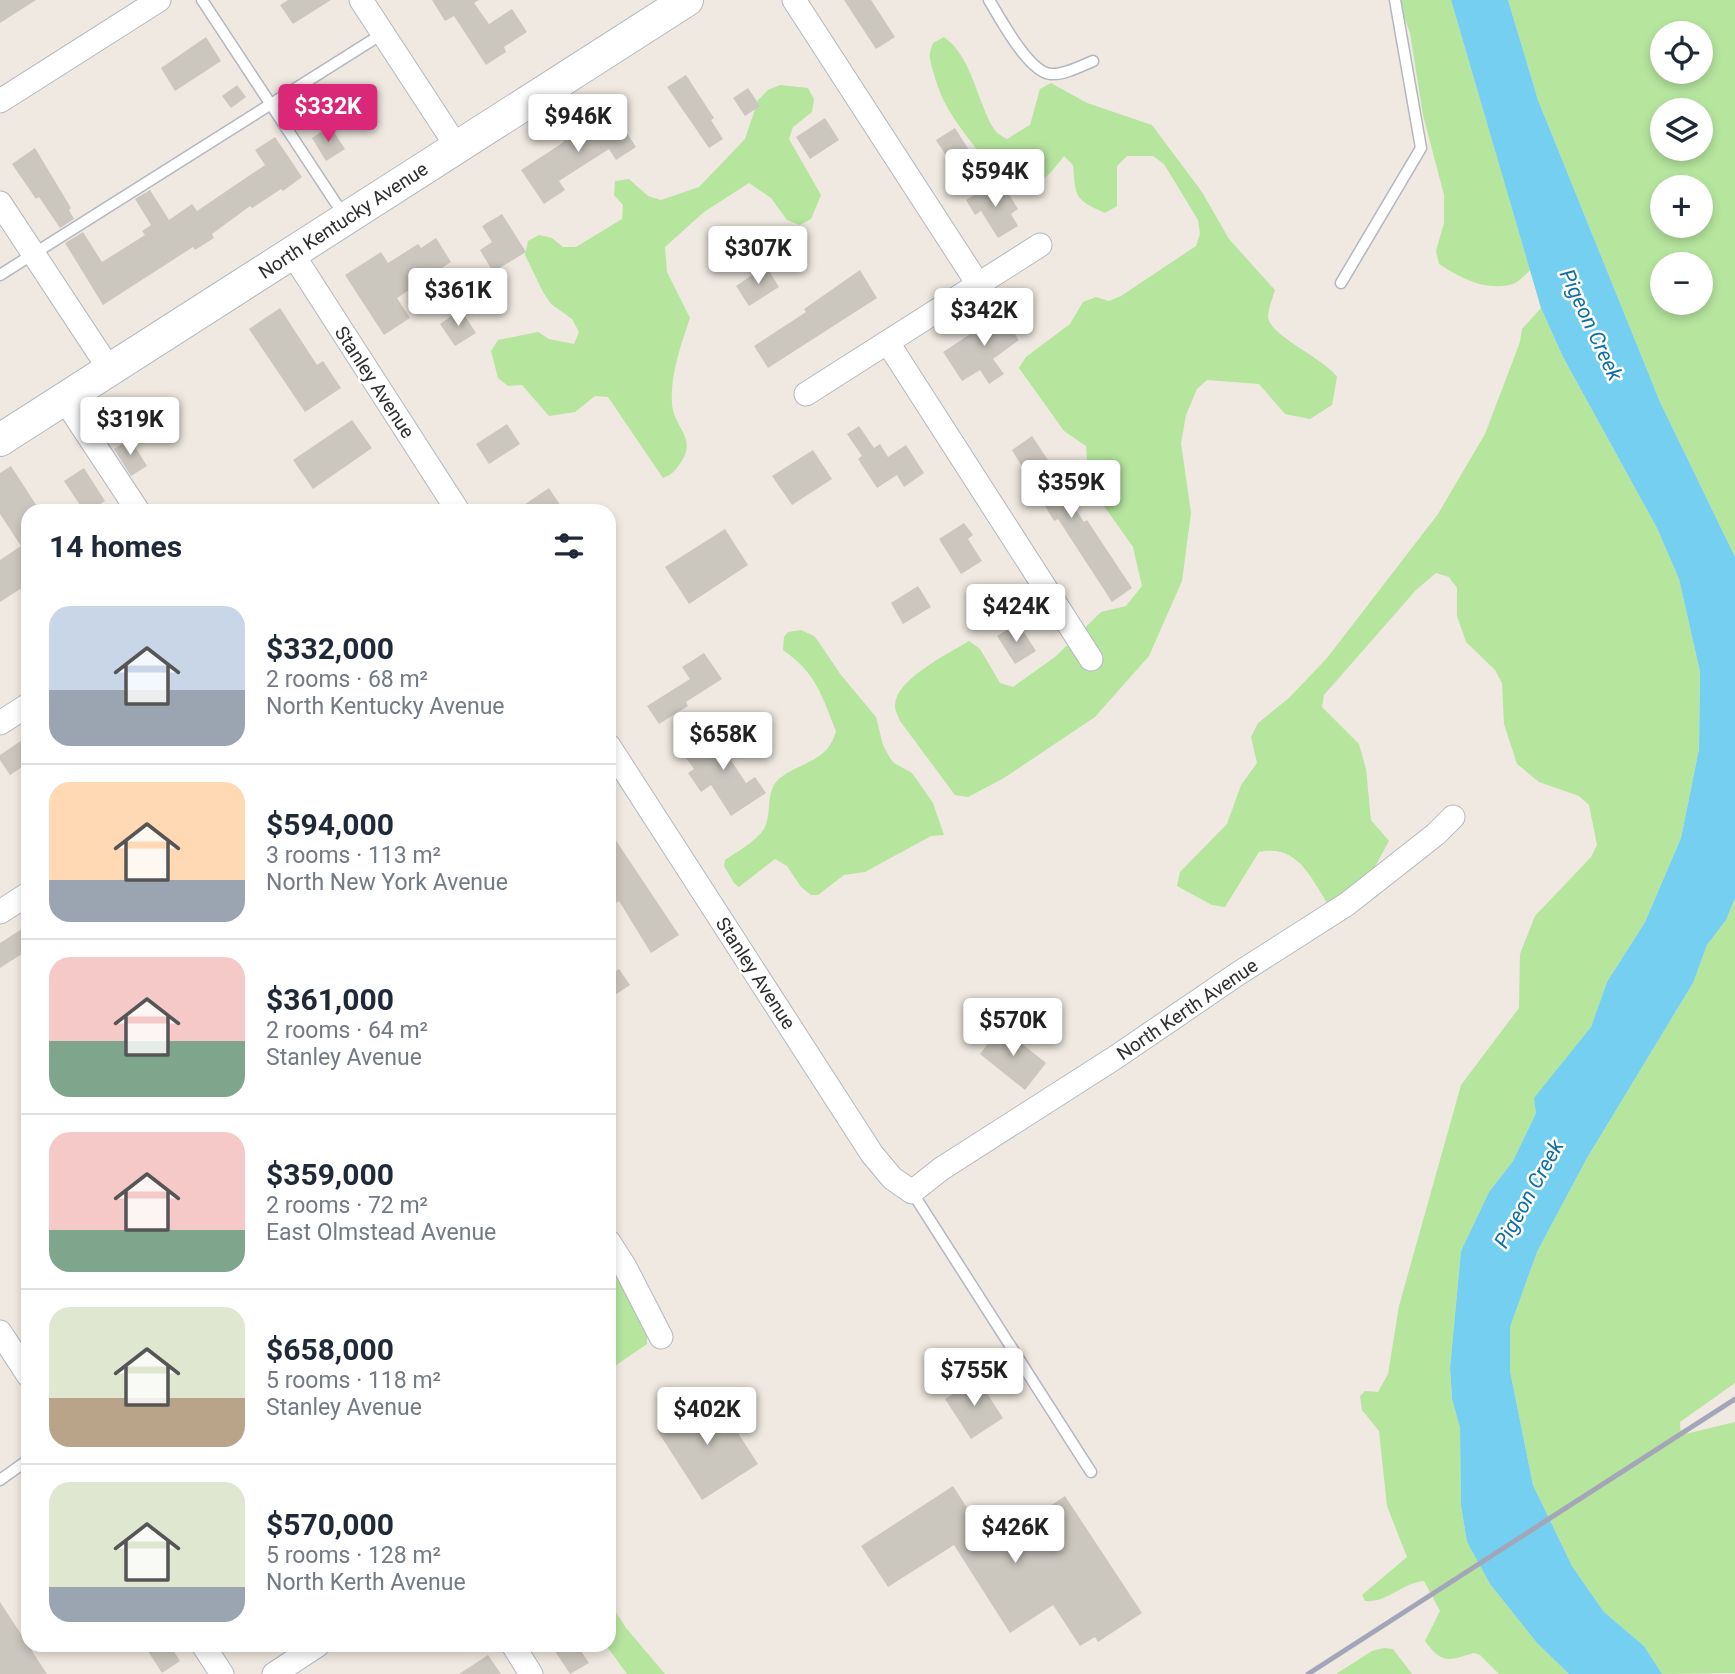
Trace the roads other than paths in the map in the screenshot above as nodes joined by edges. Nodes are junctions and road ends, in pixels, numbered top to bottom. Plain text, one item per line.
1 (159, 0) edge
2 (202, 0) edge
3 (361, 0) edge
4 (686, 0) edge
5 (794, 0) edge
6 (989, 0) edge
7 (1395, 0) edge
8 (382, 34) junction
9 (1093, 61) dead end
10 (0, 101) edge
11 (271, 105) junction
12 (457, 147) junction
13 (0, 202) edge
14 (346, 218) junction
15 (1040, 246) dead end
16 (292, 253) junction
17 (34, 255) junction
18 (0, 275) edge
19 (1340, 283) dead end
20 (978, 284) junction
21 (888, 342) junction
22 (110, 370) junction
23 (806, 394) dead end
24 (64, 399) junction
25 (0, 440) edge
26 (133, 504) edge
27 (453, 504) edge
28 (1091, 659) dead end
29 (21, 710) edge
30 (0, 723) edge
31 (616, 757) edge
32 (1453, 817) dead end
33 (21, 898) edge
34 (0, 912) edge
35 (912, 1192) junction
36 (616, 1253) edge
37 (0, 1332) edge
38 (661, 1336) dead end
39 (21, 1365) edge
40 (21, 1465) edge
41 (1091, 1472) dead end
42 (0, 1480) edge
43 (208, 1652) edge
44 (307, 1652) edge
45 (517, 1652) edge
46 (222, 1674) edge
47 (274, 1674) edge
48 (531, 1674) edge

1 - 10 street
2 - 11 lane
3 - 8 street
4 - 12 street, North Kentucky Avenue
5 - 20 street
6 - 9 lane
7 - 19 lane
8 - 11 lane
8 - 12 street
11 - 14 lane
11 - 17 lane
12 - 14 street, North Kentucky Avenue
13 - 17 street
14 - 16 street, North Kentucky Avenue
15 - 20 street
16 - 22 street, North Kentucky Avenue
16 - 27 street, Stanley Avenue
17 - 18 lane
17 - 22 street
20 - 21 street
21 - 23 street
21 - 28 street
22 - 24 street, North Kentucky Avenue
24 - 25 street, North Kentucky Avenue
24 - 26 street
29 - 30 street
31 - 35 street, Stanley Avenue
32 - 35 street, North Kerth Avenue
33 - 34 street
35 - 41 lane
36 - 38 street
37 - 39 street
40 - 42 lane
43 - 46 street
44 - 47 street
45 - 48 street

